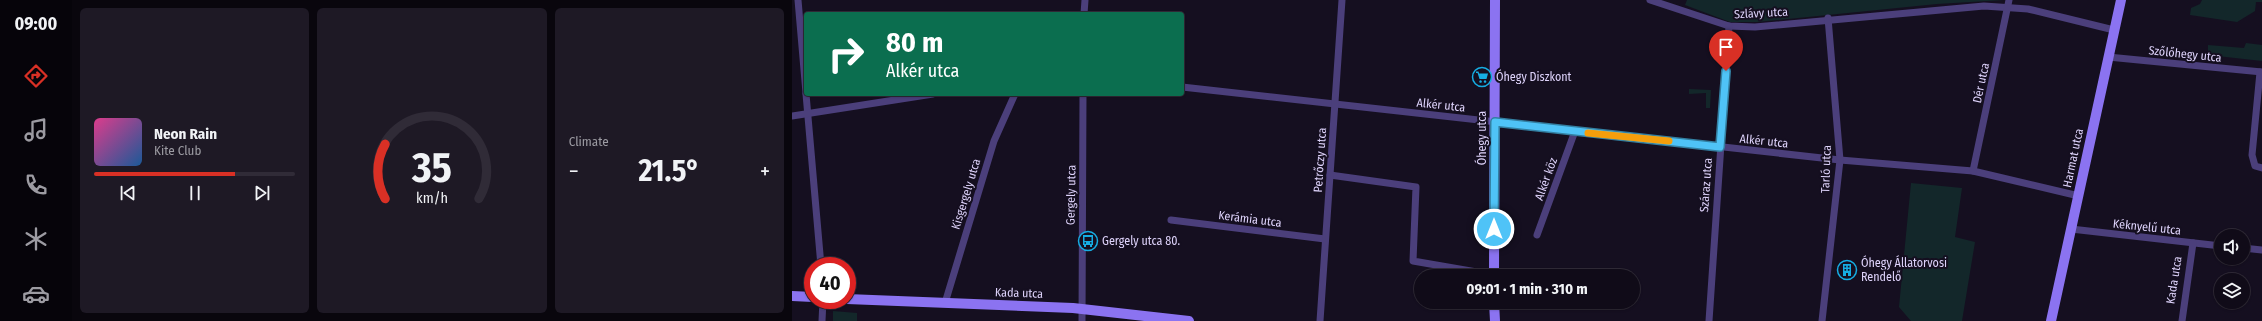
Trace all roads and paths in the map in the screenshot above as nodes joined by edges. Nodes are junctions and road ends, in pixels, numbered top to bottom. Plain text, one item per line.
1 (798, 0) edge
2 (1085, 0) edge
3 (1342, 0) edge
4 (1495, 0) edge
5 (1650, 0) edge
6 (2121, 0) edge
7 (2009, 3) edge
8 (1084, 12) edge
9 (1828, 18) junction
10 (1729, 26) junction
11 (2114, 30) junction
12 (2108, 57) junction
13 (804, 70) edge
14 (2261, 72) edge
15 (1184, 87) edge
16 (806, 96) edge
17 (920, 96) edge
18 (1014, 96) edge
19 (1083, 96) edge
20 (1335, 105) junction
21 (808, 113) junction
22 (792, 116) edge
23 (1495, 122) junction
24 (1575, 131) junction
25 (1720, 147) junction
26 (1840, 160) junction
27 (2262, 168) edge
28 (1973, 171) junction
29 (1330, 175) junction
30 (2078, 196) junction
31 (1171, 220) dead end
32 (2071, 229) junction
33 (1537, 235) dead end
34 (1325, 239) junction
35 (2193, 243) junction
36 (2214, 245) edge
37 (2250, 249) edge
38 (2262, 250) edge
39 (819, 257) edge
40 (1459, 269) edge
41 (1494, 269) edge
42 (792, 296) edge
43 (804, 297) edge
44 (856, 299) edge
45 (945, 303) junction
46 (823, 309) edge
47 (1081, 309) junction
48 (1494, 309) edge
49 (822, 321) edge
50 (1082, 321) edge
51 (1189, 321) edge
52 (1320, 321) edge
53 (1494, 321) edge
54 (1709, 321) edge
55 (1822, 321) edge
56 (2052, 321) edge
57 (2182, 321) edge

1 - 13 street
2 - 8 street
3 - 20 street, Petrőczy utca
4 - 23 street, Óhegy utca
5 - 10 street, Szlávy utca
6 - 11 street, Harmat utca
7 - 9 street, Szlávy utca
7 - 11 street, Szlávy utca
7 - 28 street, Dér utca
9 - 10 street, Szlávy utca
9 - 26 street, Tarló utca
10 - 25 street, Száraz utca
11 - 12 street, Harmat utca
12 - 14 street, Szőlőhegy utca
12 - 30 street, Harmat utca
14 - 27 street, Szőlőhegy utca
15 - 20 street, Alkér utca
16 - 21 street
17 - 21 street
18 - 45 street, Kisgergely utca
19 - 47 street, Gergely utca
20 - 23 street, Alkér utca
20 - 29 street, Petrőczy utca
21 - 22 street
21 - 39 street
23 - 24 street, Alkér utca
23 - 41 street, Óhegy utca
24 - 25 street, Alkér utca
24 - 33 street, Alkér köz
25 - 26 street, Alkér utca
25 - 54 street, Száraz utca
26 - 28 street, Alkér utca
26 - 55 street, Tarló utca
28 - 30 street, Alkér utca
29 - 34 street, Petrőczy utca
29 - 40 street
30 - 32 street, Harmat utca
31 - 34 street, Kerámia utca
32 - 35 street, Kéknyelű utca
32 - 56 street, Harmat utca
34 - 52 street, Petrőczy utca
35 - 36 street, Kéknyelű utca
35 - 57 street, Kada utca
37 - 38 street
42 - 43 street
44 - 45 street, Kada utca
45 - 47 street, Kada utca
46 - 49 street
47 - 50 street, Gergely utca
47 - 51 street, Kada utca
48 - 53 street

